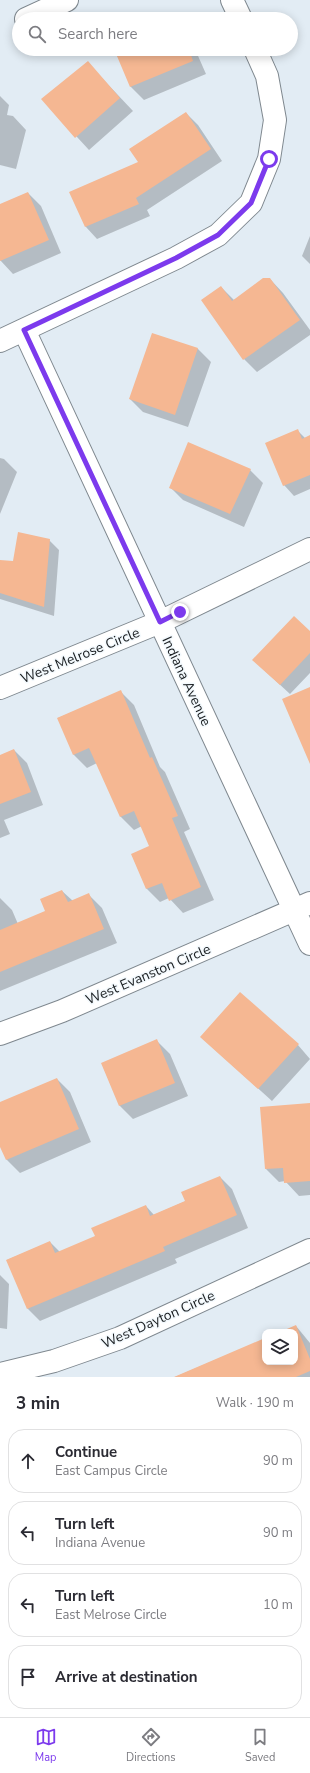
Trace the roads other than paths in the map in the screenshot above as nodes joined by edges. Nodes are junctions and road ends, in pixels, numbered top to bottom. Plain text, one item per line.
1 (67, 0) edge
2 (232, 0) edge
3 (41, 12) edge
4 (238, 12) edge
5 (258, 56) edge
6 (24, 330) junction
7 (0, 341) edge
8 (310, 549) edge
9 (160, 622) junction
10 (0, 688) edge
11 (302, 906) edge
12 (310, 944) edge
13 (0, 1034) edge
14 (310, 1250) edge
15 (0, 1374) edge

1 - 3 street
2 - 4 street
5 - 6 street
6 - 7 street
6 - 9 street, Indiana Avenue
8 - 9 street, West Melrose Circle
9 - 10 street, West Melrose Circle
9 - 11 street, Indiana Avenue
11 - 12 street, Indiana Avenue
11 - 13 street, West Evanston Circle
14 - 15 street, West Dayton Circle

